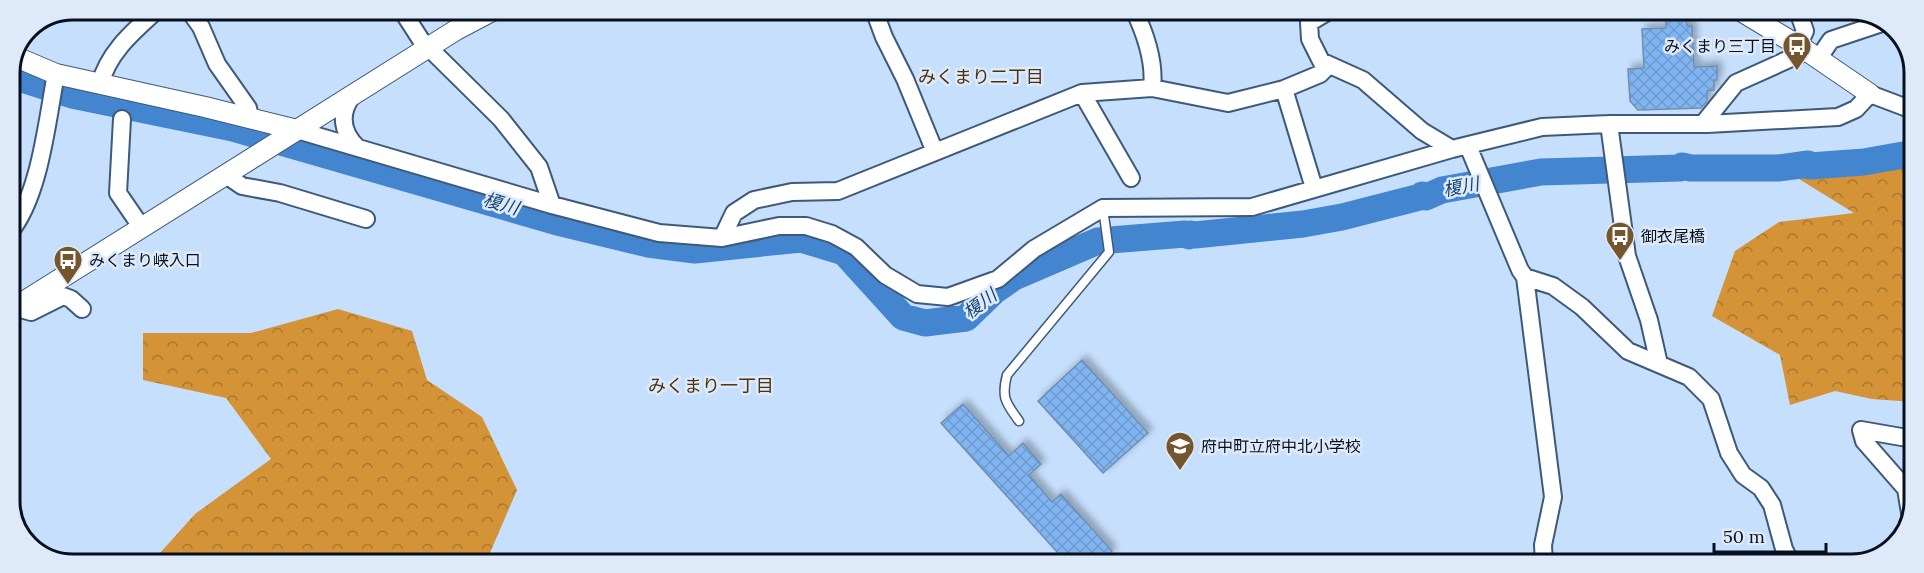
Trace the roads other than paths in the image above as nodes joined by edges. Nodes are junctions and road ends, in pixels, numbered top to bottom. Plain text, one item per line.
1 (146, 20) edge
2 (196, 20) edge
3 (408, 20) edge
4 (475, 20) edge
5 (878, 20) edge
6 (1137, 20) edge
7 (1313, 20) edge
8 (1756, 20) edge
9 (1801, 20) edge
10 (1875, 25) edge
11 (429, 48) junction
12 (1808, 52) junction
13 (22, 59) edge
14 (1323, 62) junction
15 (56, 74) junction
16 (100, 84) junction
17 (1152, 88) junction
18 (1284, 89) junction
19 (1082, 93) junction
20 (1870, 94) junction
21 (352, 96) junction
22 (1904, 107) edge
23 (250, 118) junction
24 (122, 119) dead end
25 (1609, 124) junction
26 (1707, 124) junction
27 (293, 133) junction
28 (358, 148) junction
29 (1460, 148) junction
30 (935, 152) junction
31 (226, 175) junction
32 (1131, 178) dead end
33 (1314, 188) junction
34 (552, 205) junction
35 (1103, 208) junction
36 (366, 219) dead end
37 (20, 220) edge
38 (142, 228) junction
39 (722, 238) junction
40 (1525, 277) junction
41 (20, 304) edge
42 (20, 309) edge
43 (82, 309) dead end
44 (1659, 364) junction
45 (1019, 422) dead end
46 (1904, 437) edge
47 (1904, 487) edge
48 (1543, 554) edge
49 (1786, 554) edge

1 - 16 street
2 - 23 street
3 - 11 street
4 - 11 street
5 - 30 street
6 - 17 street
7 - 14 street
8 - 12 street
9 - 12 street
10 - 12 street
11 - 21 street
11 - 34 street
12 - 20 street
12 - 26 street
13 - 15 street
14 - 18 street
14 - 29 street
15 - 16 street
15 - 37 street
16 - 23 street
17 - 18 street
17 - 19 street
18 - 33 street
19 - 30 street
19 - 32 street
20 - 22 street
20 - 26 street
21 - 27 street
21 - 28 street
23 - 27 street
24 - 38 street
25 - 26 street
25 - 29 street
25 - 44 street
27 - 28 street
27 - 31 street
28 - 34 street
29 - 33 street
29 - 40 street
30 - 39 street
31 - 36 street
31 - 38 street
33 - 35 street
34 - 39 street
35 - 39 street
35 - 45 lane
38 - 41 street
40 - 44 street
40 - 48 street
42 - 43 street
44 - 49 street
46 - 47 street

